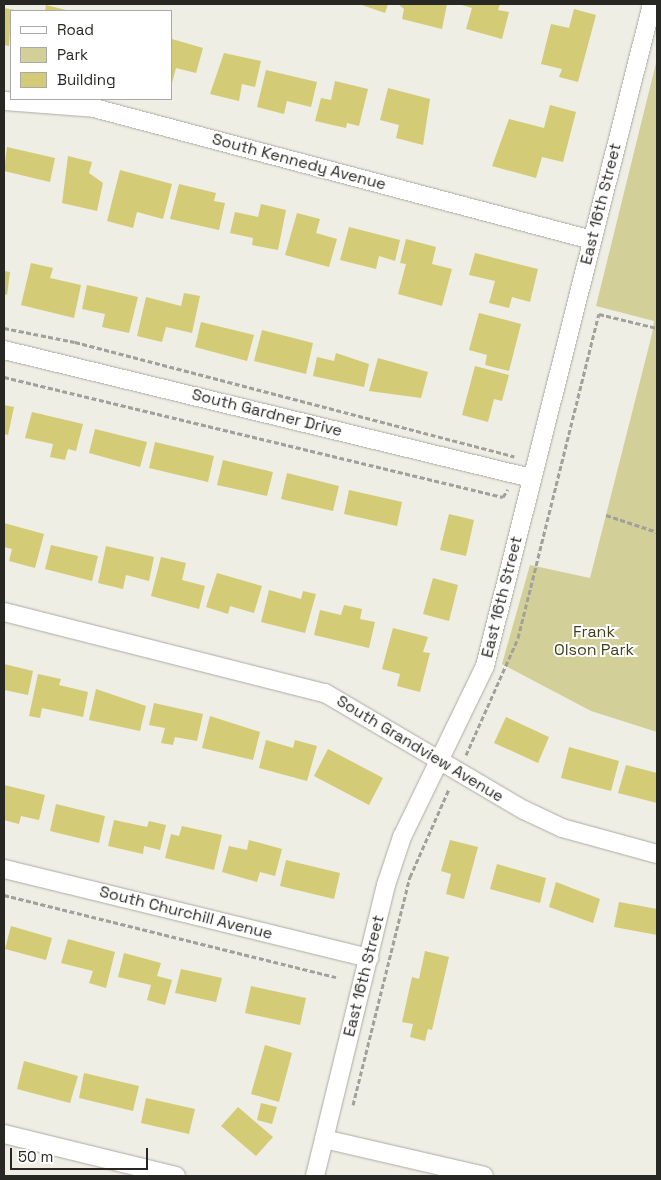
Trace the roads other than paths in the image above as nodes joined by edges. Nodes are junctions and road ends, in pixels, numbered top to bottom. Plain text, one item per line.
1 (652, 4) edge
2 (4, 101) edge
3 (592, 240) junction
4 (4, 350) edge
5 (531, 478) junction
6 (4, 612) edge
7 (438, 759) junction
8 (657, 854) edge
9 (4, 869) edge
10 (369, 958) junction
11 (4, 1134) edge
12 (324, 1138) junction
13 (176, 1176) edge
14 (315, 1176) edge
15 (484, 1176) edge

1 - 3 street, East 16th Street
2 - 3 street, South Kennedy Avenue
3 - 5 street, East 16th Street
4 - 5 street, South Gardner Drive
5 - 7 street, East 16th Street
6 - 7 street, South Grandview Avenue
7 - 8 street, South Grandview Avenue
7 - 10 street, East 16th Street
9 - 10 street, South Churchill Avenue
10 - 12 street, East 16th Street
11 - 13 street
12 - 14 street, East 16th Street
12 - 15 street

